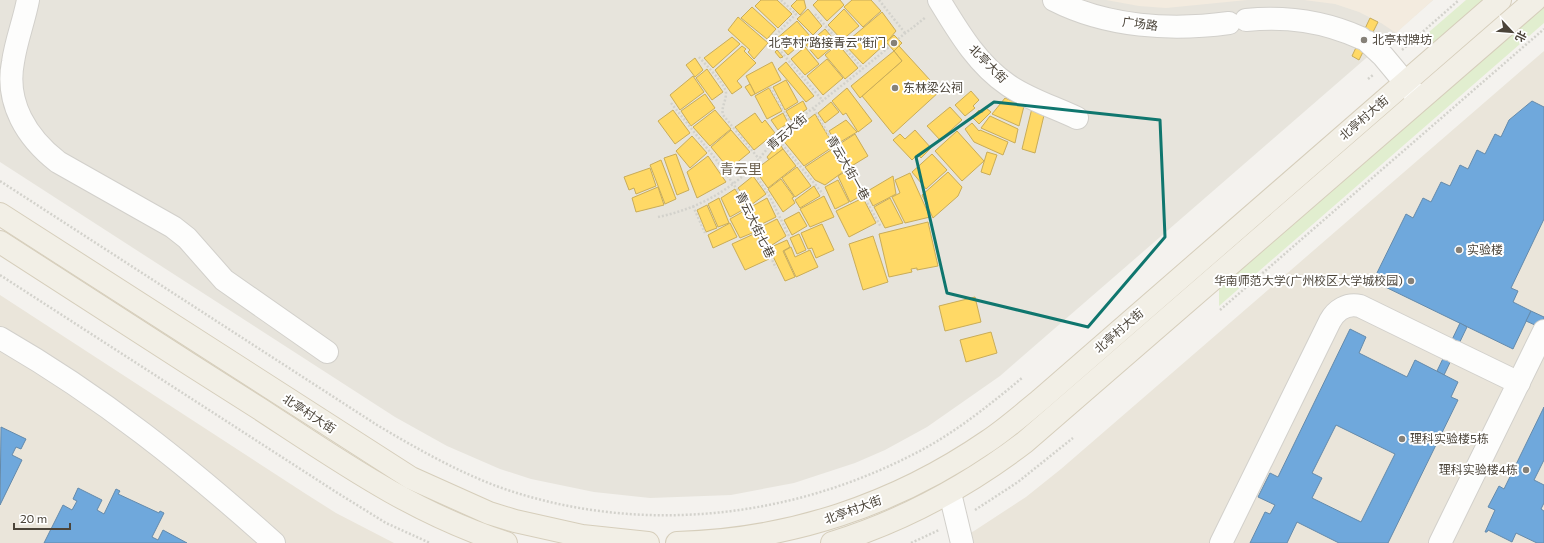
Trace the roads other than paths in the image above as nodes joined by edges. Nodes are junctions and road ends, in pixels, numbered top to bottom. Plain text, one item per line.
1 (28, 0) edge
2 (1054, 0) edge
3 (1500, 0) edge
4 (1535, 0) edge
5 (942, 1) edge
6 (1405, 82) junction
7 (1420, 100) junction
8 (1077, 118) dead end
9 (0, 214) edge
10 (0, 242) edge
11 (1544, 331) edge
12 (0, 338) edge
13 (327, 352) dead end
14 (1518, 383) junction
15 (950, 493) junction
16 (274, 543) edge
17 (506, 543) edge
18 (648, 543) edge
19 (676, 543) edge
20 (832, 543) edge
21 (962, 543) edge
22 (1221, 543) edge
23 (1440, 543) edge

1 - 13 street
2 - 6 street, 广场路
3 - 6 main road, 北亭村大街
4 - 7 main road, 北亭村大街
5 - 8 street, 北亭大街
6 - 7 street, 广场路
6 - 19 main road, 北亭村大街
7 - 15 main road, 北亭村大街
9 - 18 main road, 北亭村大街
10 - 17 main road, 北亭村大街
11 - 14 street
12 - 16 street
14 - 22 street
14 - 23 street
15 - 20 main road, 北亭村大街
15 - 21 street

